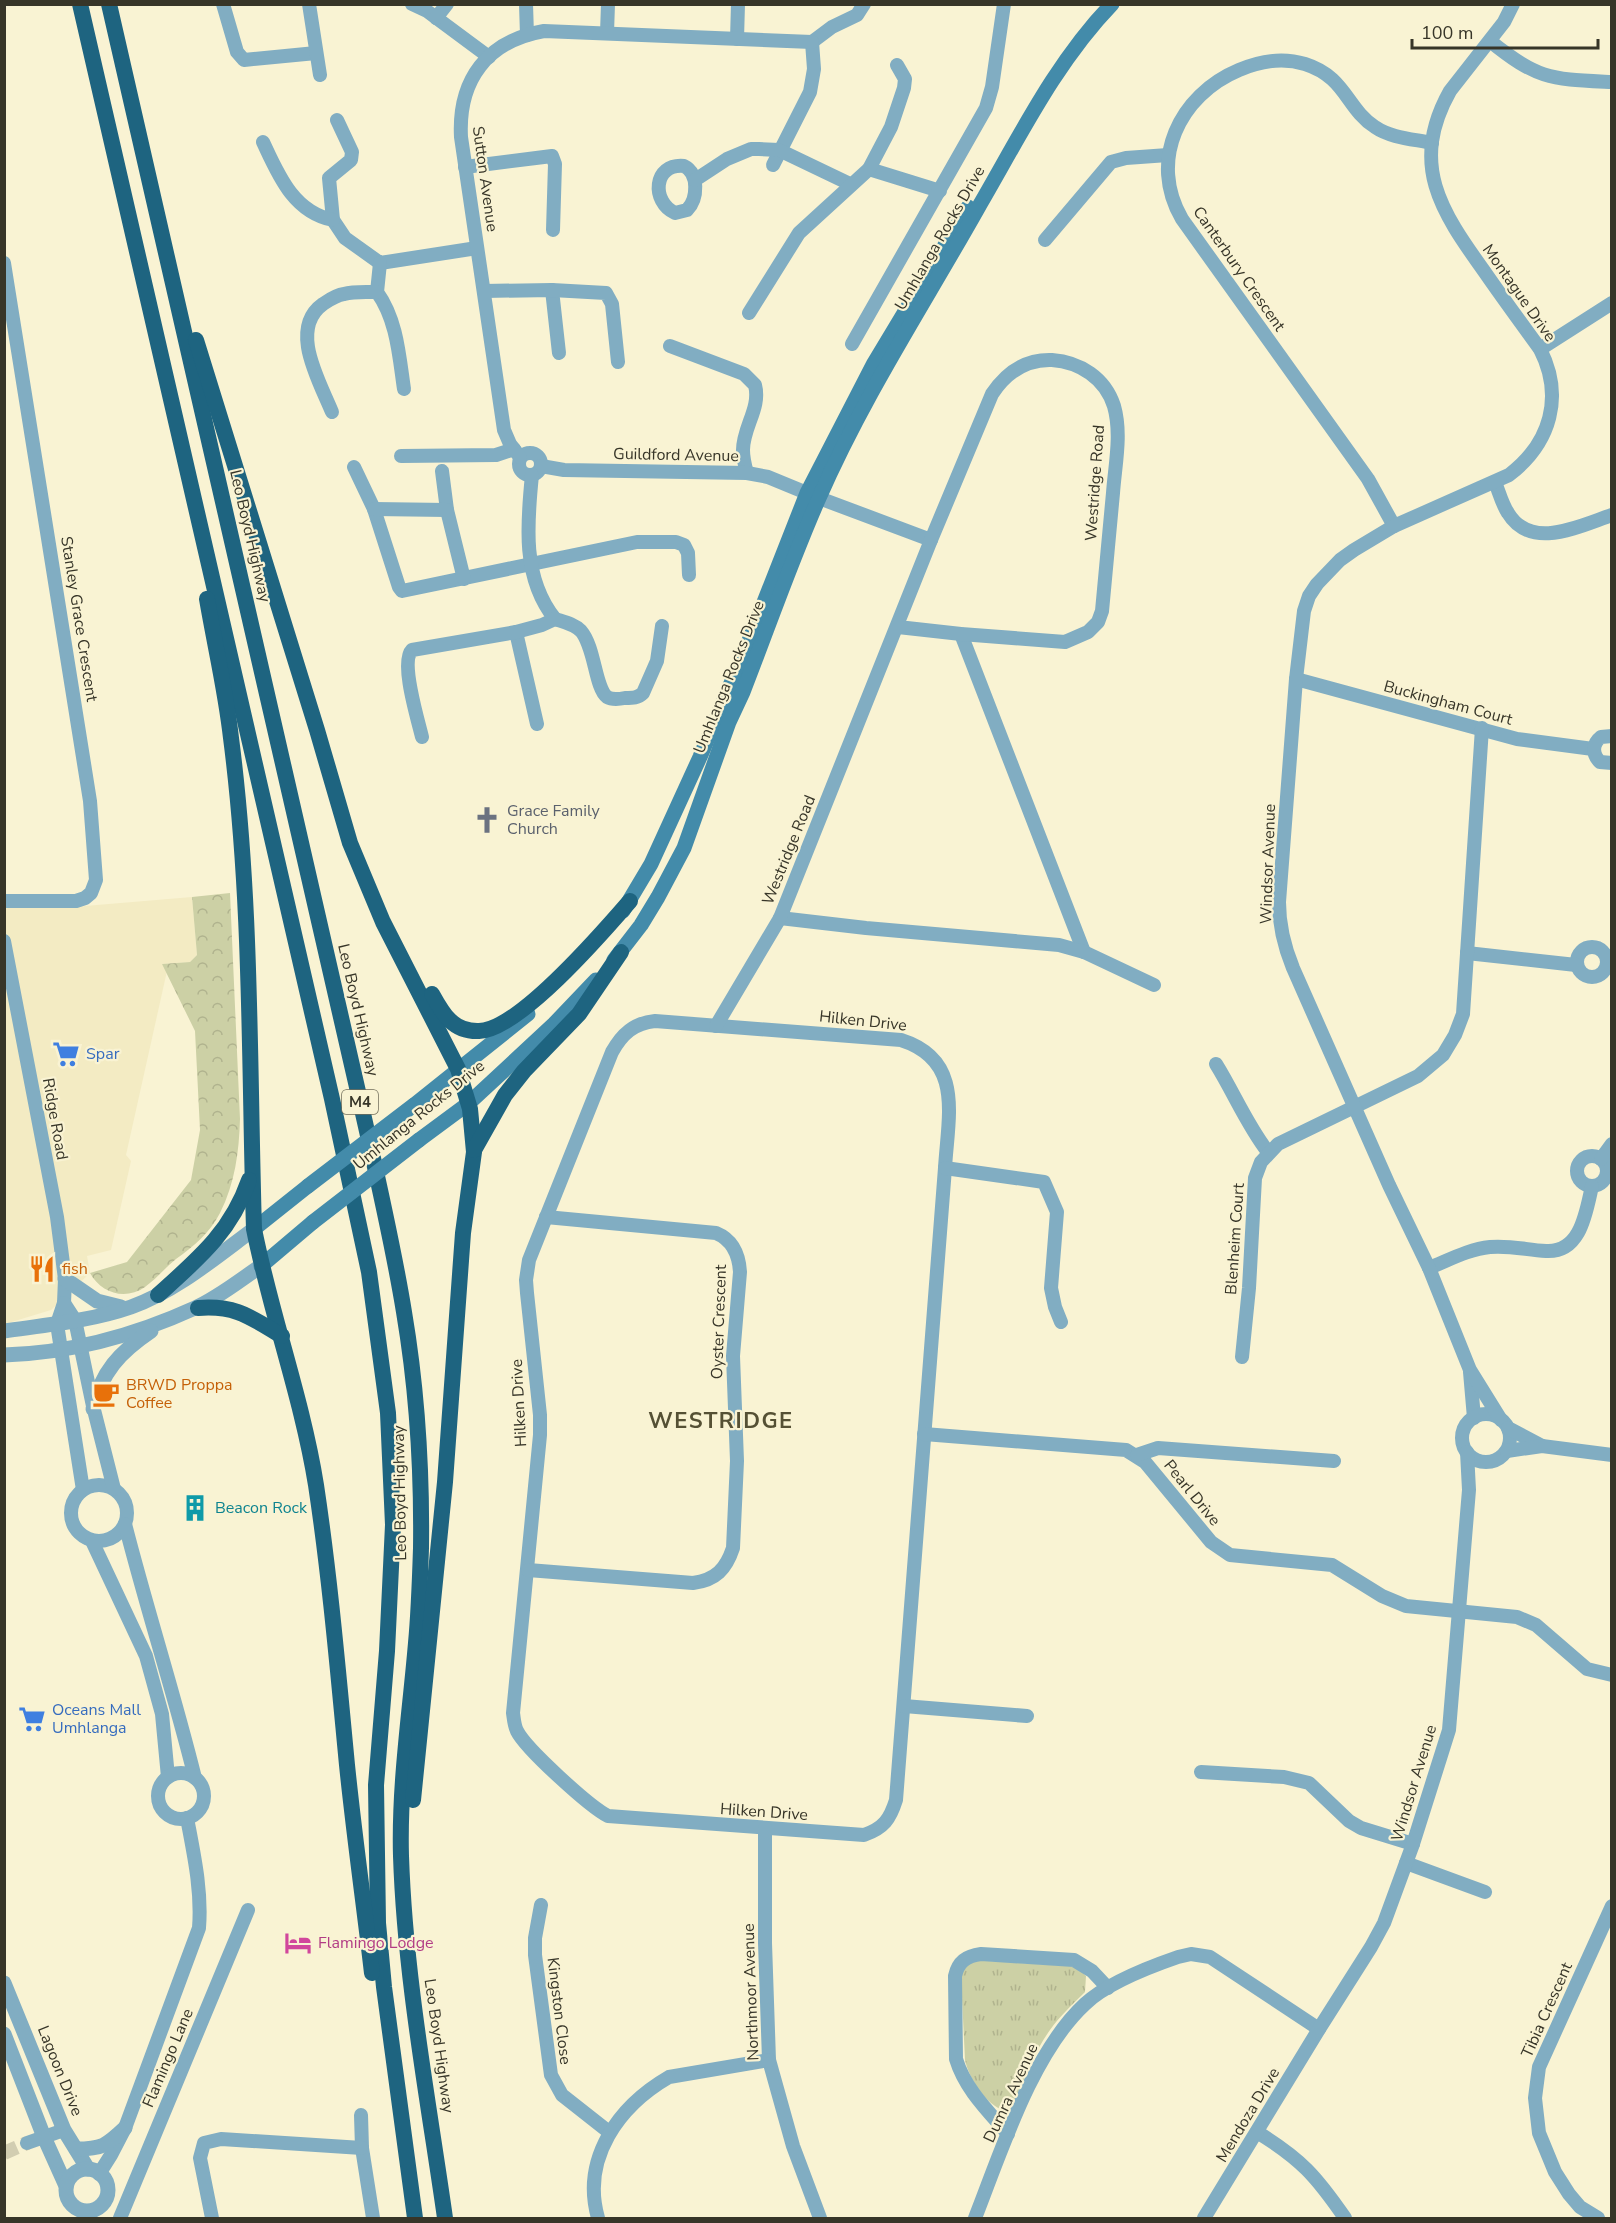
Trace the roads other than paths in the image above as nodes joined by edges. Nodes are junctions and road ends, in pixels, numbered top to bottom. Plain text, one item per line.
1 (80, 4) edge
2 (109, 4) edge
3 (223, 4) edge
4 (309, 4) edge
5 (412, 4) edge
6 (447, 4) edge
7 (526, 4) edge
8 (608, 4) edge
9 (738, 4) edge
10 (864, 4) edge
11 (1004, 4) edge
12 (1101, 4) edge
13 (1112, 4) edge
14 (1513, 4) edge
15 (436, 18) junction
16 (607, 33) junction
17 (527, 35) junction
18 (736, 39) junction
19 (1490, 40) junction
20 (812, 42) junction
21 (316, 53) junction
22 (489, 57) junction
23 (897, 65) dead end
24 (320, 75) dead end
25 (1611, 82) edge
26 (337, 120) dead end
27 (263, 142) dead end
28 (1431, 143) junction
29 (779, 150) junction
30 (1168, 155) junction
31 (773, 165) dead end
32 (465, 167) junction
33 (869, 169) junction
34 (695, 180) dead end
35 (850, 184) junction
36 (940, 191) junction
37 (154, 202) junction
38 (333, 220) junction
39 (553, 230) dead end
40 (1045, 240) dead end
41 (477, 248) junction
42 (4, 263) edge
43 (380, 263) junction
44 (552, 290) junction
45 (484, 291) junction
46 (377, 292) junction
47 (1611, 303) edge
48 (749, 313) dead end
49 (852, 344) dead end
50 (670, 346) dead end
51 (158, 348) junction
52 (1540, 349) junction
53 (559, 353) dead end
54 (618, 362) dead end
55 (404, 389) dead end
56 (332, 412) dead end
57 (517, 453) junction
58 (401, 456) dead end
59 (354, 467) dead end
60 (442, 471) dead end
61 (537, 471) junction
62 (747, 473) junction
63 (1495, 482) junction
64 (813, 496) junction
65 (374, 509) junction
66 (447, 510) junction
67 (1611, 515) edge
68 (1394, 526) junction
69 (931, 540) junction
70 (532, 564) junction
71 (689, 575) dead end
72 (464, 579) junction
73 (555, 619) junction
74 (662, 626) dead end
75 (898, 627) junction
76 (516, 632) junction
77 (962, 634) junction
78 (1296, 679) junction
79 (537, 724) dead end
80 (1482, 728) junction
81 (1611, 736) edge
82 (422, 737) dead end
83 (1593, 749) junction
84 (1611, 763) edge
85 (350, 843) junction
86 (4, 901) edge
87 (630, 901) junction
88 (780, 918) junction
89 (4, 941) edge
90 (621, 952) junction
91 (1084, 952) junction
92 (1467, 953) junction
93 (1576, 965) dead end
94 (1154, 985) dead end
95 (716, 1026) junction
96 (1216, 1064) dead end
97 (458, 1069) junction
98 (469, 1103) junction
99 (1355, 1108) junction
100 (1611, 1144) edge
101 (474, 1152) junction
102 (1268, 1152) junction
103 (1601, 1159) junction
104 (945, 1168) junction
105 (251, 1172) junction
106 (1593, 1186) junction
107 (546, 1217) junction
108 (254, 1229) junction
109 (261, 1266) junction
110 (1429, 1268) junction
111 (65, 1279) junction
112 (158, 1295) junction
113 (64, 1303) junction
114 (130, 1308) junction
115 (198, 1308) junction
116 (168, 1319) junction
117 (75, 1320) junction
118 (1061, 1322) dead end
119 (57, 1324) junction
120 (4, 1330) edge
121 (282, 1336) junction
122 (81, 1346) junction
123 (63, 1350) junction
124 (4, 1355) edge
125 (1242, 1357) dead end
126 (1470, 1370) junction
127 (93, 1409) junction
128 (1474, 1418) junction
129 (1504, 1424) junction
130 (924, 1434) junction
131 (1542, 1446) junction
132 (1507, 1451) junction
133 (1467, 1452) junction
134 (1137, 1455) junction
135 (1611, 1455) edge
136 (1334, 1461) dead end
137 (1487, 1462) junction
138 (114, 1489) junction
139 (83, 1490) junction
140 (1469, 1490) junction
141 (125, 1524) junction
142 (92, 1541) junction
143 (528, 1570) junction
144 (1460, 1612) junction
145 (1611, 1675) edge
146 (904, 1706) junction
147 (1027, 1716) dead end
148 (1201, 1772) dead end
149 (168, 1777) junction
150 (195, 1778) junction
151 (187, 1818) junction
152 (765, 1828) junction
153 (1413, 1844) junction
154 (1406, 1863) junction
155 (1485, 1892) dead end
156 (542, 1905) dead end
157 (1611, 1906) edge
158 (248, 1910) dead end
159 (4, 1983) edge
160 (1108, 1988) junction
161 (415, 2014) junction
162 (1319, 2029) junction
163 (4, 2034) edge
164 (769, 2060) junction
165 (47, 2090) junction
166 (29, 2097) junction
167 (361, 2115) dead end
168 (125, 2128) junction
169 (64, 2130) junction
170 (609, 2132) junction
171 (1257, 2132) junction
172 (1008, 2134) junction
173 (44, 2137) junction
174 (27, 2143) tunnel mouth
175 (362, 2148) junction
176 (76, 2149) junction
177 (94, 2171) junction
178 (66, 2186) junction
179 (414, 2212) edge
180 (76, 2213) edge
181 (97, 2213) edge
182 (120, 2218) edge
183 (212, 2218) edge
184 (373, 2218) edge
185 (445, 2218) edge
186 (598, 2218) edge
187 (820, 2218) edge
188 (975, 2218) edge
189 (1204, 2218) edge
190 (1345, 2218) edge
191 (1598, 2218) edge

1 - 51 highway, Leo Boyd Highway / M4
2 - 37 highway, Leo Boyd Highway / M4
3 - 21 street
4 - 21 street
5 - 15 street
6 - 15 street
7 - 17 street
8 - 16 street
9 - 18 street
10 - 20 street
11 - 36 street
12 - 64 main road, Umhlanga Rocks Drive
13 - 64 main road, Umhlanga Rocks Drive
14 - 19 street, Montague Drive
15 - 22 street
16 - 17 street, Sutton Avenue
16 - 18 street, Sutton Avenue
17 - 22 street, Sutton Avenue
18 - 20 street, Sutton Avenue
19 - 25 street
19 - 28 street, Montague Drive
20 - 29 street
21 - 24 street
22 - 32 street, Sutton Avenue
23 - 33 street
26 - 38 street
27 - 38 street
28 - 30 street, Canterbury Crescent
28 - 52 street, Montague Drive
29 - 31 street
29 - 34 street
29 - 35 street
30 - 40 street
30 - 68 street, Canterbury Crescent
32 - 39 street
32 - 41 street, Sutton Avenue
33 - 35 street
33 - 36 street
35 - 48 street
36 - 49 street
37 - 85 highway
37 - 161 highway, Leo Boyd Highway / M4
38 - 43 street
41 - 43 street
41 - 45 street, Sutton Avenue
42 - 86 street, Stanley Grace Crescent
43 - 46 street
44 - 45 street
44 - 53 street
44 - 54 street
45 - 57 street, Sutton Avenue
46 - 55 street
46 - 56 street
47 - 52 street
50 - 62 street
51 - 105 highway
51 - 179 highway, Leo Boyd Highway / M4
52 - 63 street, Montague Drive
57 - 58 street
57 - 61 street, Sutton Avenue
59 - 65 street
60 - 66 street
61 - 62 street, Guildford Avenue
61 - 70 street
62 - 64 street, Guildford Avenue
63 - 67 street
63 - 68 street, Montague Drive
64 - 69 street
64 - 87 main road, Umhlanga Rocks Drive
64 - 90 main road, Umhlanga Rocks Drive
65 - 66 street
65 - 72 street
66 - 72 street
68 - 78 street, Montague Drive
69 - 75 street, Westridge Road
69 - 77 street, Westridge Road
70 - 71 street
70 - 72 street
70 - 73 street
73 - 74 street
73 - 76 street
75 - 77 street, Westridge Road
75 - 88 street, Westridge Road
76 - 79 street
76 - 82 street
77 - 91 street
78 - 80 street, Buckingham Court
78 - 99 street, Windsor Avenue
80 - 83 street, Buckingham Court
80 - 92 street
81 - 83 street
83 - 84 street
85 - 87 highway
85 - 97 highway
87 - 97 main road, Umhlanga Rocks Drive
88 - 91 street, Westridge Road
88 - 95 street, Westridge Road
89 - 111 street, Ridge Road
90 - 98 main road, Umhlanga Rocks Drive
90 - 101 highway
91 - 94 street, Westridge Road
92 - 93 street
92 - 99 street
95 - 104 street, Hilken Drive
95 - 107 street, Hilken Drive
96 - 102 street
97 - 98 highway
97 - 108 main road, Umhlanga Rocks Drive, bridge
98 - 101 highway
98 - 109 main road, Umhlanga Rocks Drive, bridge
99 - 102 street
99 - 110 street, Windsor Avenue
100 - 103 street
101 - 161 highway
102 - 125 street, Blenheim Court
103 - 106 street
103 - 106 street
104 - 118 street
104 - 130 street, Hilken Drive
105 - 108 highway
105 - 112 highway
106 - 110 street
107 - 143 street, Hilken Drive
107 - 143 street, Oyster Crescent
108 - 109 highway
108 - 112 street
109 - 115 street
109 - 121 highway
110 - 126 street, Windsor Avenue
111 - 113 street, Ridge Road
111 - 114 street
112 - 114 street
113 - 117 street
113 - 119 street, Ridge Road
114 - 117 street
115 - 116 street
115 - 121 highway
116 - 122 street
116 - 127 street
117 - 119 street
117 - 122 street
119 - 120 street
119 - 123 street
121 - 179 highway
122 - 123 street
122 - 127 street
123 - 124 street
123 - 139 street
126 - 128 street, Windsor Avenue
126 - 129 street, Windsor Avenue
127 - 138 street
128 - 129 street
128 - 133 street
129 - 131 street
129 - 132 street
130 - 134 street
130 - 146 street, Hilken Drive
131 - 132 street
131 - 135 street
132 - 137 street
133 - 137 street
133 - 140 street, Windsor Avenue
134 - 136 street
134 - 144 street, Pearl Drive
137 - 140 street, Windsor Avenue
138 - 139 street
138 - 141 street
139 - 142 street
140 - 144 street, Windsor Avenue
141 - 142 street
141 - 150 street
142 - 149 street
143 - 152 street, Hilken Drive
144 - 145 street, Pearl Drive
144 - 153 street, Windsor Avenue
146 - 147 street
146 - 152 street, Hilken Drive
148 - 153 street
149 - 150 street
149 - 151 street
150 - 151 street
151 - 168 street
152 - 164 street, Northmoor Avenue
153 - 154 street, Windsor Avenue
154 - 155 street
154 - 162 street, Windsor Avenue
156 - 170 street, Kingston Close
157 - 191 street, Tibia Crescent
158 - 182 street, Flamingo Lane
159 - 165 street, Lagoon Drive
160 - 162 street, Dumra Avenue
160 - 172 street, Dumra Avenue
160 - 172 street
161 - 185 highway, Leo Boyd Highway / M4
162 - 171 street, Mendoza Drive
163 - 166 street
164 - 170 street
164 - 187 street, Northmoor Avenue
165 - 166 street
165 - 169 street, Lagoon Drive
166 - 173 street
167 - 175 street
168 - 176 street
168 - 177 street
169 - 173 street
169 - 176 street, Lagoon Drive
170 - 186 street
171 - 189 street, Mendoza Drive
171 - 190 street
172 - 188 street, Dumra Avenue
173 - 174 street
173 - 178 street
175 - 183 street
175 - 184 street
176 - 177 street, Lagoon Drive
177 - 178 street
177 - 181 street
178 - 180 street
180 - 181 street

